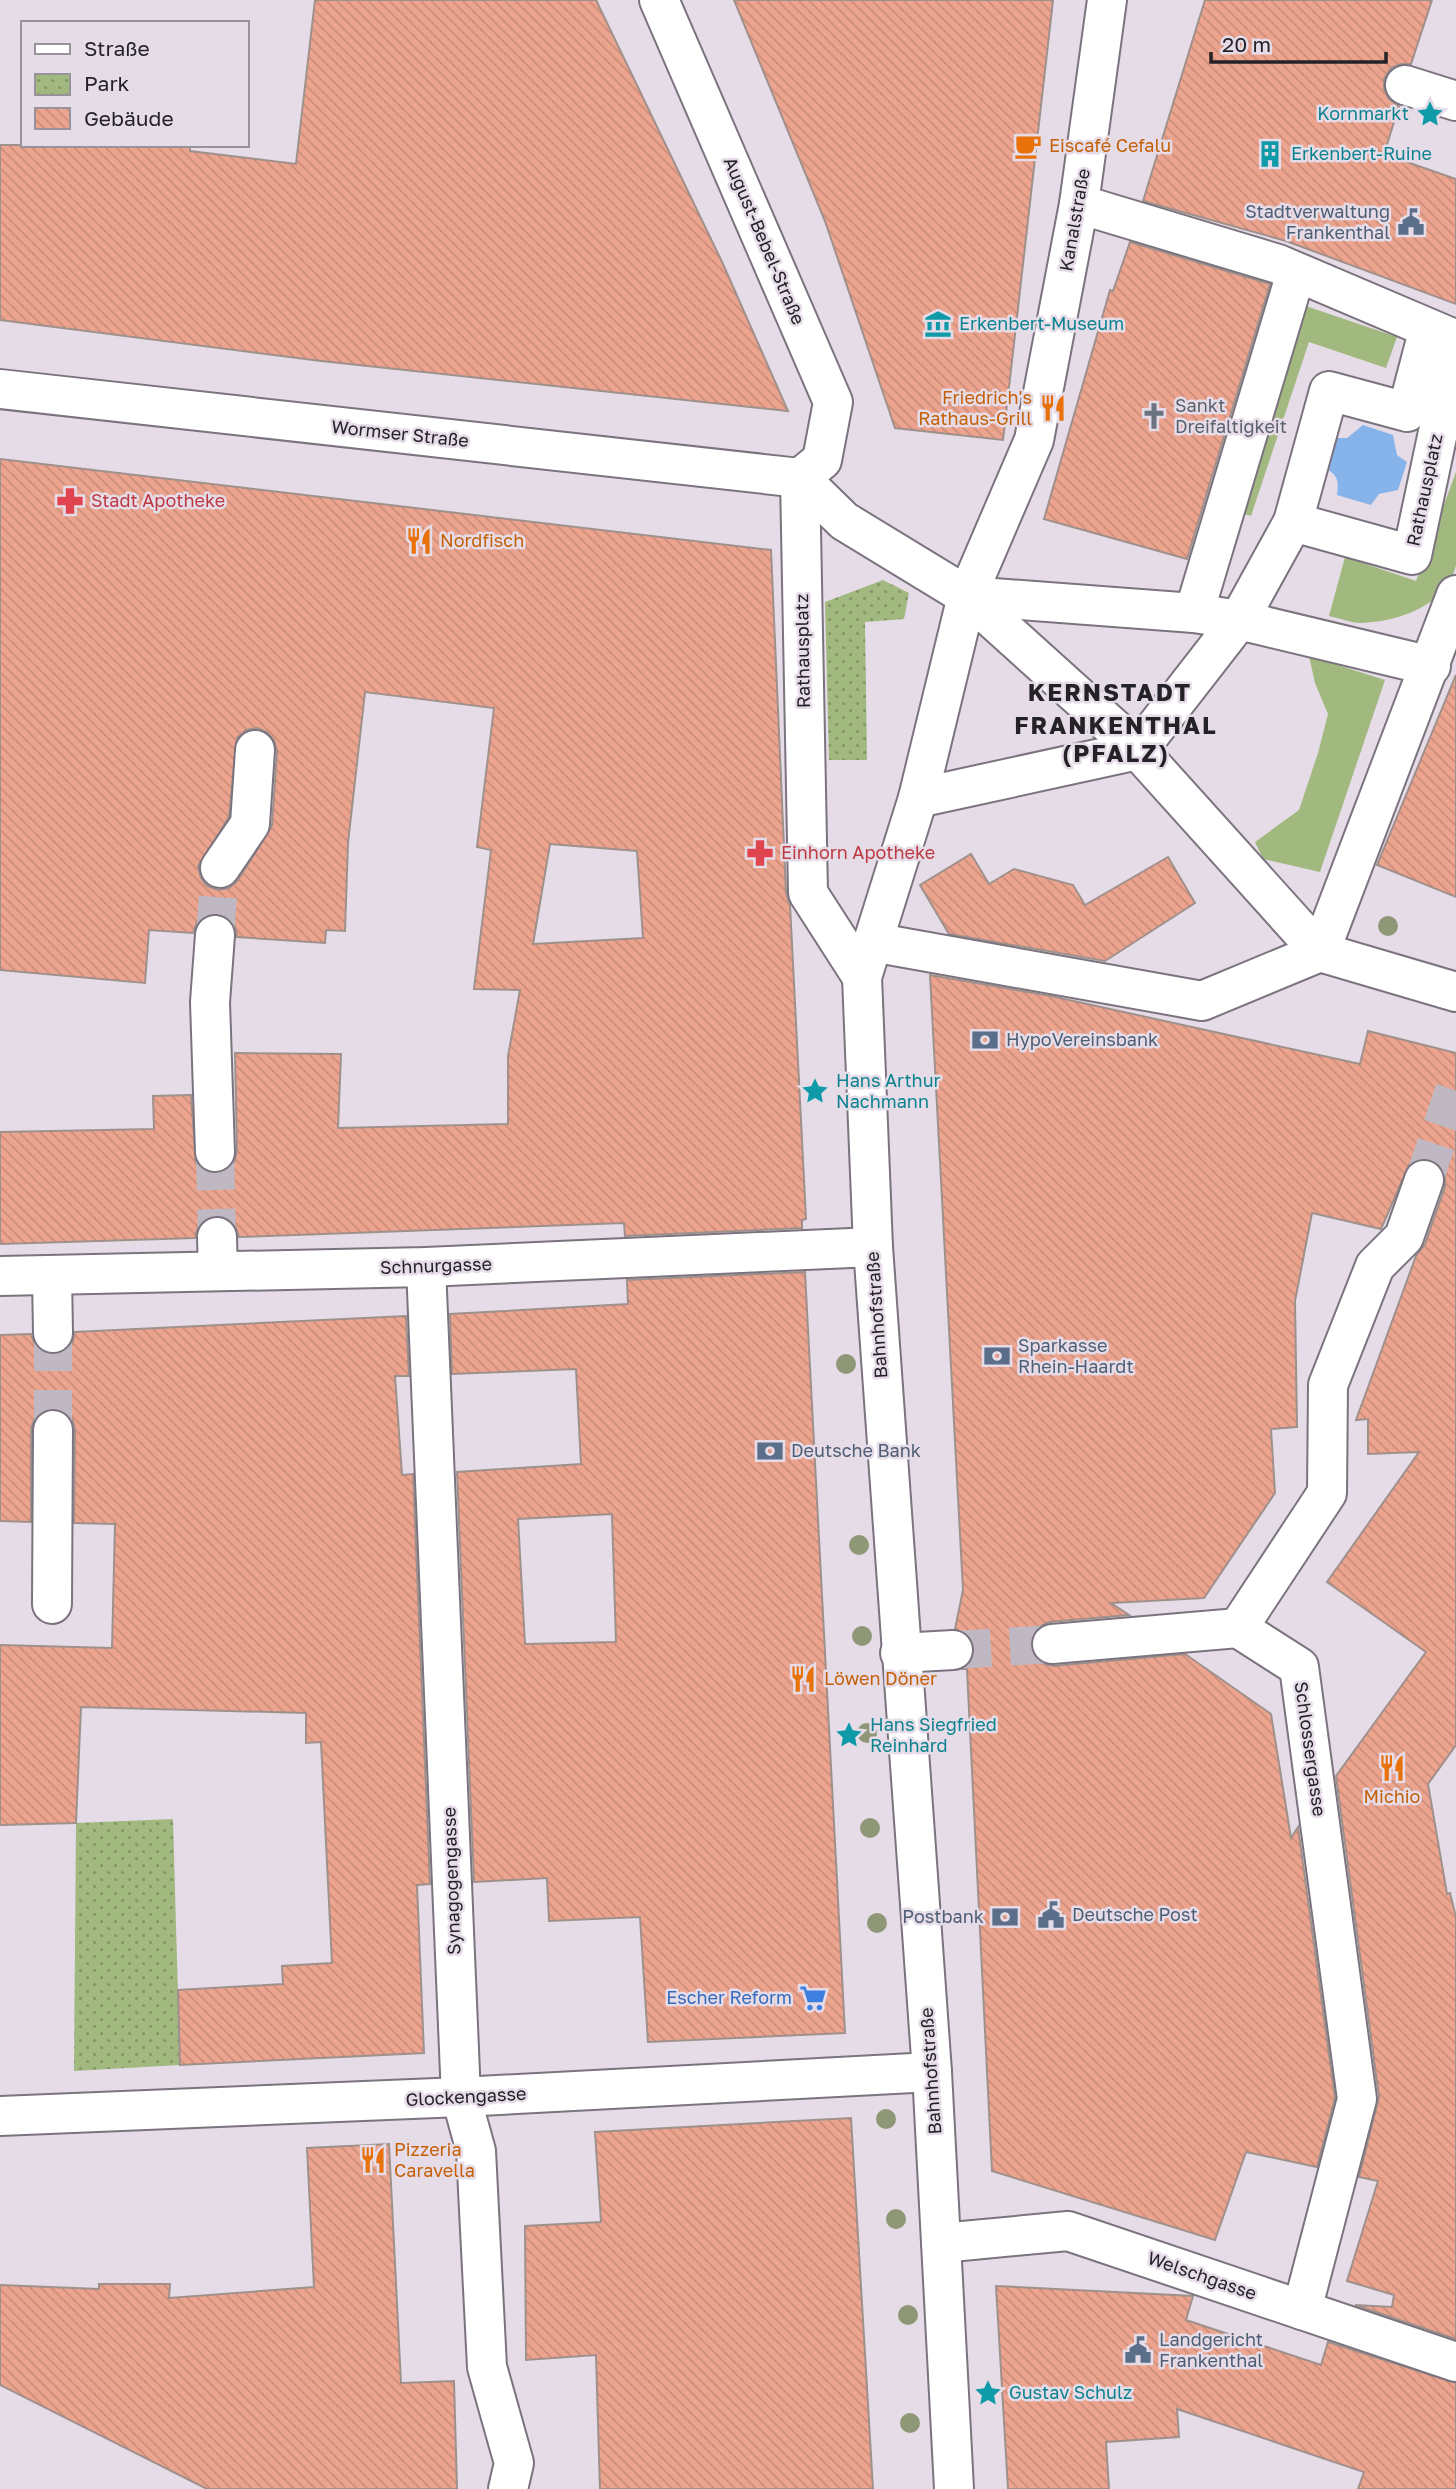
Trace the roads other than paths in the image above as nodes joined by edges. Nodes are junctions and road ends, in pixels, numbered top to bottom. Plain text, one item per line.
1 (659, 0) edge
2 (1107, 0) edge
3 (1405, 85) dead end
4 (1456, 101) edge
5 (1079, 204) junction
6 (1287, 268) junction
7 (1456, 340) edge
8 (1456, 348) edge
9 (0, 390) edge
10 (800, 478) junction
11 (1293, 522) junction
12 (1456, 595) edge
13 (967, 596) junction
14 (1194, 613) junction
15 (1239, 620) junction
16 (1431, 666) junction
17 (255, 750) dead end
18 (1138, 750) junction
19 (918, 798) junction
20 (220, 868) tunnel mouth
21 (215, 935) tunnel mouth
22 (1327, 954) junction
23 (867, 960) junction
24 (1456, 992) edge
25 (215, 1152) tunnel mouth
26 (1423, 1180) tunnel mouth
27 (873, 1247) junction
28 (426, 1267) junction
29 (52, 1275) junction
30 (0, 1276) edge
31 (52, 1333) tunnel mouth
32 (53, 1430) tunnel mouth
33 (52, 1604) dead end
34 (1238, 1628) junction
35 (1052, 1644) tunnel mouth
36 (953, 1650) tunnel mouth
37 (900, 1653) junction
38 (932, 2072) junction
39 (461, 2097) junction
40 (0, 2116) edge
41 (941, 2244) junction
42 (1302, 2310) junction
43 (1456, 2362) edge
44 (508, 2489) edge
45 (954, 2489) edge

1 - 10 street, August-Bebel-Straße
2 - 5 street, Kanalstraße
3 - 4 street
5 - 6 street
5 - 13 street, Kanalstraße
6 - 7 street
6 - 14 street
7 - 11 street
8 - 11 street, Rathausplatz
9 - 10 street, Wormser Straße
10 - 13 street
10 - 23 street, Rathausplatz
11 - 15 street
12 - 16 street
13 - 14 street
13 - 18 street
13 - 19 street
14 - 15 street
15 - 16 street
15 - 18 street
16 - 22 street
17 - 20 street
18 - 19 street
18 - 22 street
19 - 23 street
21 - 25 street
22 - 23 street
22 - 24 street
23 - 27 street, Bahnhofstraße
26 - 34 street
27 - 28 street, Schnurgasse
27 - 37 street, Bahnhofstraße
28 - 29 street, Schnurgasse
28 - 39 street, Synagogengasse
29 - 30 street, Schnurgasse
29 - 31 street
32 - 33 street
34 - 35 street
34 - 42 street, Schlossergasse
36 - 37 street
37 - 38 street, Bahnhofstraße
38 - 39 street, Glockengasse
38 - 41 street, Bahnhofstraße
39 - 40 street, Glockengasse
39 - 44 street, Synagogengasse
41 - 42 street, Welschgasse
41 - 45 street, Bahnhofstraße
42 - 43 street, Welschgasse

